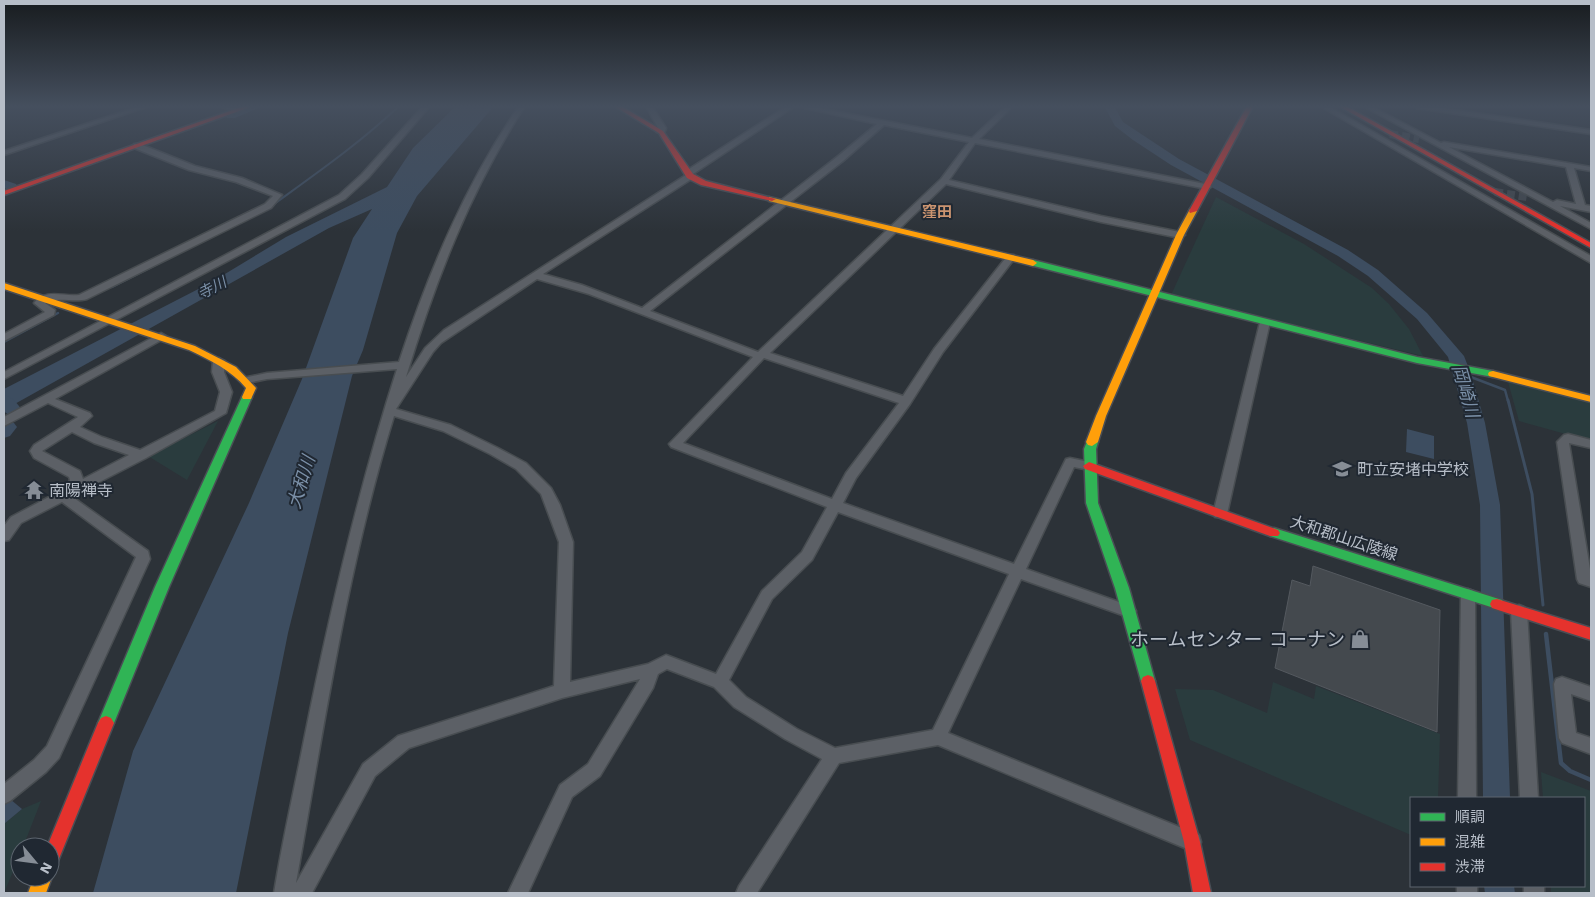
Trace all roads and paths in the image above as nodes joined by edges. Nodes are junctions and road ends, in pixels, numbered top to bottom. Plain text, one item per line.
1 (20, 148) edge
2 (132, 148) edge
3 (142, 148) edge
4 (391, 148) edge
5 (496, 148) edge
6 (672, 148) edge
7 (730, 148) edge
8 (853, 148) edge
9 (968, 148) edge
10 (1013, 148) edge
11 (1228, 148) edge
12 (1396, 148) edge
13 (1416, 148) tunnel mouth
14 (1428, 148) tunnel mouth
15 (1444, 148) edge
16 (1461, 148) edge
17 (4, 153) edge
18 (1570, 165) junction
19 (1591, 169) edge
20 (690, 175) junction
21 (944, 181) junction
22 (1210, 182) junction
23 (1463, 186) junction
24 (1480, 189) tunnel mouth
25 (4, 193) edge
26 (1527, 197) tunnel mouth
27 (1546, 201) junction
28 (786, 202) junction
29 (1581, 207) junction
30 (1591, 209) edge
31 (1591, 226) edge
32 (893, 228) junction
33 (1180, 235) junction
34 (1591, 238) edge
35 (1591, 246) edge
36 (1011, 257) junction
37 (1591, 260) edge
38 (537, 276) junction
39 (4, 286) edge
40 (1155, 294) junction
41 (43, 298) junction
42 (643, 312) junction
43 (112, 320) junction
44 (1265, 322) junction
45 (160, 335) junction
46 (4, 338) edge
47 (761, 355) junction
48 (219, 362) junction
49 (400, 365) junction
50 (92, 374) junction
51 (4, 376) edge
52 (247, 380) junction
53 (1591, 399) edge
54 (906, 401) junction
55 (53, 402) junction
56 (389, 409) junction
57 (6, 421) edge
58 (71, 427) junction
59 (1591, 444) edge
60 (142, 455) junction
61 (1090, 466) junction
62 (70, 492) junction
63 (836, 504) junction
64 (1220, 514) junction
65 (4, 536) edge
66 (1018, 570) junction
67 (1591, 582) edge
68 (1468, 595) junction
69 (1128, 611) junction
70 (1519, 611) junction
71 (1591, 634) edge
72 (651, 670) junction
73 (720, 682) junction
74 (562, 691) junction
75 (1591, 694) edge
76 (938, 737) junction
77 (1591, 746) edge
78 (834, 756) junction
79 (4, 796) edge
80 (1467, 797) edge
81 (1529, 797) edge
82 (59, 837) edge
83 (1192, 842) junction
84 (284, 893) edge
85 (301, 893) edge
86 (518, 893) edge
87 (746, 893) edge
88 (1202, 893) edge

1 - 17 street
2 - 25 main road
3 - 41 street
4 - 43 street
5 - 49 street
6 - 20 main road
7 - 20 street
8 - 28 street
9 - 21 street
10 - 22 street
11 - 22 main road
12 - 23 street
13 - 35 main road
14 - 34 main road
15 - 27 street
16 - 18 street
18 - 19 street
18 - 29 street
20 - 28 main road
20 - 38 street
21 - 32 street
21 - 33 street
22 - 33 main road
23 - 24 street
23 - 37 street
26 - 27 street
27 - 29 street
27 - 31 street
28 - 32 main road
28 - 42 street
29 - 30 street
32 - 36 main road
32 - 47 street
33 - 40 main road
36 - 40 main road
36 - 54 street
38 - 42 street
38 - 56 street
39 - 41 main road
40 - 44 main road
40 - 61 main road
41 - 43 main road
41 - 46 street
42 - 47 street
43 - 45 main road
43 - 51 street
44 - 53 main road
44 - 64 street
45 - 48 main road
45 - 50 street
47 - 54 street
47 - 63 street
48 - 52 main road
48 - 60 street
49 - 52 street
49 - 56 street
50 - 55 street
50 - 57 street
52 - 82 main road
54 - 63 street
55 - 57 street
55 - 58 street
56 - 74 street
56 - 84 street
58 - 60 street
58 - 62 street
59 - 67 street
60 - 62 street
61 - 64 main road, 大和郡山広陵線
61 - 66 street
61 - 69 main road
62 - 65 street
62 - 79 street
63 - 66 street
63 - 73 street
64 - 68 main road, 大和郡山広陵線
66 - 69 street
66 - 76 street
68 - 70 main road, 大和郡山広陵線
68 - 80 street
69 - 83 main road
70 - 71 main road, 大和郡山広陵線
70 - 81 street
72 - 73 street
72 - 74 street
72 - 86 street
73 - 78 street
74 - 85 street
75 - 77 street
76 - 78 street
76 - 83 street
78 - 87 street
83 - 88 main road

